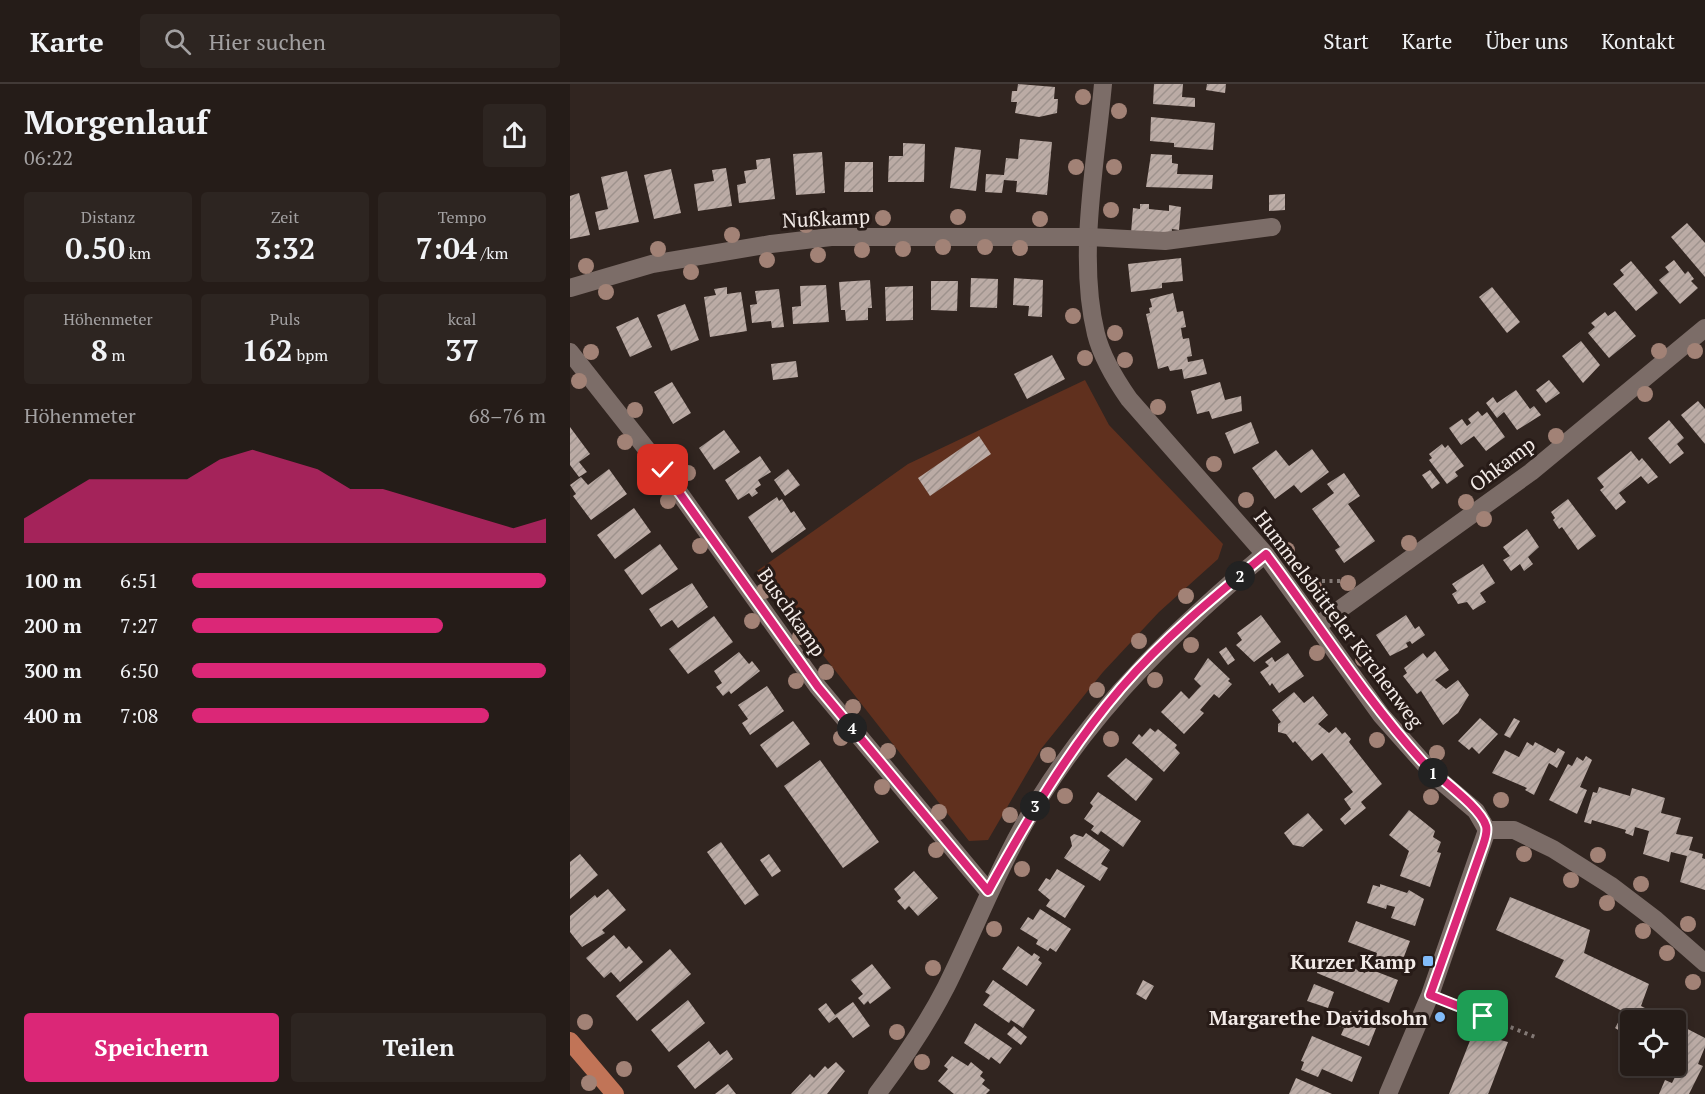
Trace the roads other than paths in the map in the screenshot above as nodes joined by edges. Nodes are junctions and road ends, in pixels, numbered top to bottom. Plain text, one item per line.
1 (1103, 84) edge
2 (1272, 227) dead end
3 (1089, 237) junction
4 (570, 288) edge
5 (1705, 328) edge
6 (570, 352) edge
7 (1266, 554) junction
8 (1318, 625) junction
9 (1487, 830) junction
10 (988, 891) junction
11 (1705, 963) edge
12 (570, 1041) edge
13 (615, 1094) edge
14 (877, 1094) edge
15 (1388, 1094) edge

1 - 3 street, Hummelsbütteler Kirchenweg
2 - 3 street, Nußkamp
3 - 4 street, Nußkamp
3 - 7 street, Hummelsbütteler Kirchenweg
5 - 8 street, Ohkamp
6 - 10 street, Buschkamp
7 - 8 street, Hummelsbütteler Kirchenweg
7 - 10 street
8 - 9 street, Hummelsbütteler Kirchenweg
9 - 11 street
9 - 15 street
10 - 14 street
12 - 13 main road

